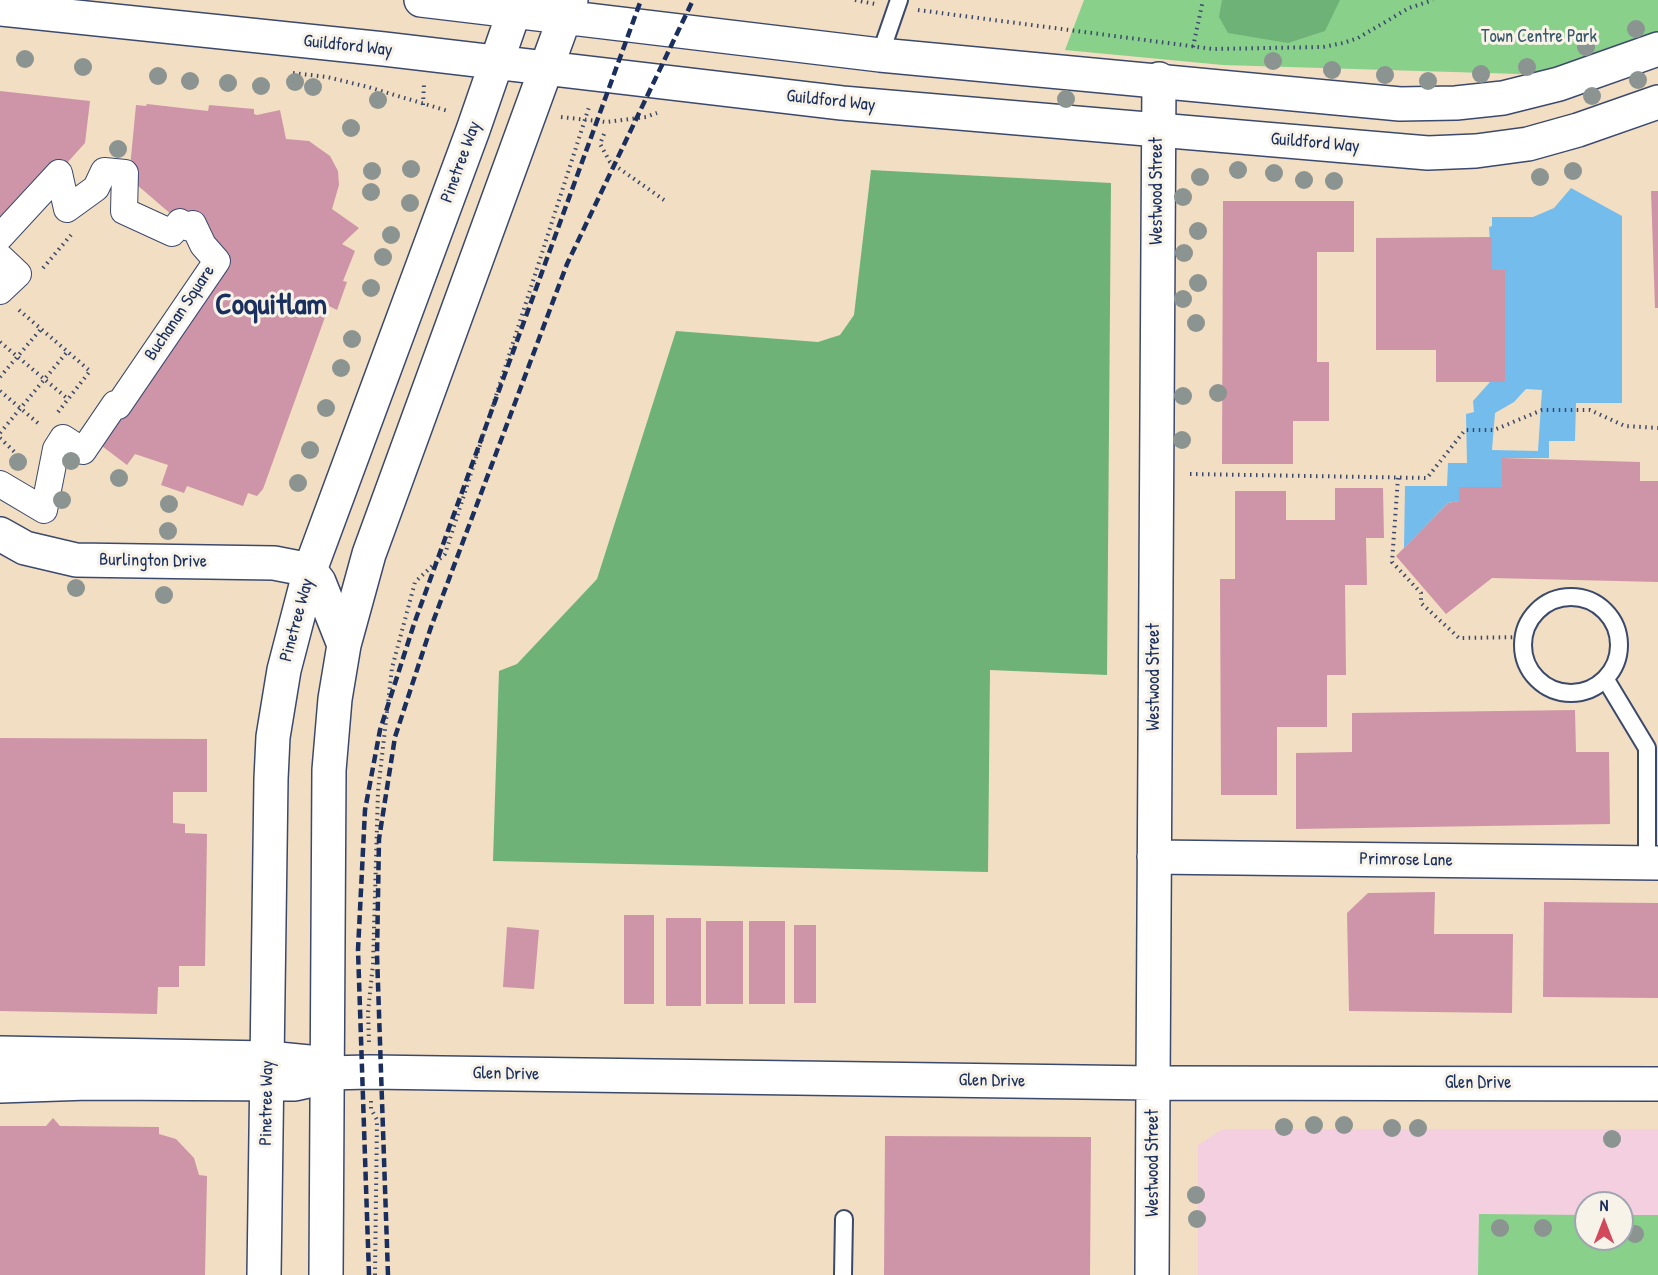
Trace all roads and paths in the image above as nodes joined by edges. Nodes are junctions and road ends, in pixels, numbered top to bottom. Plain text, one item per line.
1 (421, 0) edge
2 (855, 0) edge
3 (1203, 0) edge
4 (1432, 0) edge
5 (898, 4) edge
6 (516, 6) edge
7 (568, 8) edge
8 (0, 9) edge
9 (1192, 47) junction
10 (1658, 49) edge
11 (880, 55) junction
12 (494, 64) junction
13 (546, 70) junction
14 (292, 73) dead end
15 (1159, 80) junction
16 (681, 85) junction
17 (424, 86) dead end
18 (592, 96) dead end
19 (1658, 102) edge
20 (423, 105) junction
21 (443, 110) dead end
22 (558, 117) dead end
23 (584, 120) junction
24 (1158, 129) junction
25 (604, 134) dead end
26 (664, 200) dead end
27 (76, 229) dead end
28 (0, 237) edge
29 (0, 257) edge
30 (44, 266) dead end
31 (5, 297) edge
32 (41, 329) junction
33 (0, 342) edge
34 (67, 352) junction
35 (18, 357) junction
36 (0, 377) edge
37 (45, 379) junction
38 (0, 391) edge
39 (68, 399) junction
40 (20, 408) junction
41 (56, 414) dead end
42 (1658, 428) edge
43 (45, 429) dead end
44 (0, 433) edge
45 (0, 438) edge
46 (28, 450) dead end
47 (1190, 474) dead end
48 (1398, 478) junction
49 (0, 484) edge
50 (0, 534) edge
51 (310, 570) junction
52 (1524, 637) junction
53 (344, 645) junction
54 (1606, 680) junction
55 (1154, 857) junction
56 (1652, 862) edge
57 (369, 1042) dead end
58 (0, 1053) edge
59 (267, 1071) junction
60 (326, 1073) junction
61 (1153, 1083) junction
62 (1658, 1084) edge
63 (0, 1086) edge
64 (371, 1109) dead end
65 (843, 1219) dead end
66 (264, 1275) edge
67 (326, 1275) edge
68 (375, 1275) edge
69 (843, 1275) edge
70 (1152, 1275) edge

1 - 6 main road
2 - 5 path
3 - 9 path
4 - 9 path
5 - 9 path
5 - 11 lane
6 - 7 main road
6 - 12 main road, Pinetree Way
7 - 11 main road
7 - 13 main road
8 - 12 main road, Guildford Way
10 - 15 main road
11 - 15 main road
12 - 13 main road, Guildford Way
12 - 51 main road, Pinetree Way
13 - 16 main road, Guildford Way
13 - 53 main road
14 - 20 path
15 - 24 main road, Westwood Street
16 - 23 path
16 - 24 main road, Guildford Way
17 - 20 path
18 - 23 path
19 - 24 main road, Guildford Way
20 - 21 path
22 - 23 path
23 - 57 path
24 - 55 main road, Westwood Street
25 - 26 path
27 - 30 path
28 - 49 street, Buchanan Square
29 - 31 street
31 - 32 path
32 - 34 path
32 - 35 path
33 - 35 path
34 - 37 path
34 - 39 path
35 - 36 path
35 - 37 path
37 - 39 path
37 - 40 path
38 - 40 path
39 - 41 path
40 - 43 path
40 - 44 path
42 - 48 path
45 - 46 path
47 - 48 path
48 - 52 path
50 - 51 main road, Burlington Drive
51 - 53 main road
51 - 59 main road, Pinetree Way
52 - 54 lane
52 - 54 lane
53 - 60 main road
54 - 56 lane
55 - 56 main road, Primrose Lane
55 - 61 main road, Westwood Street
58 - 59 main road, Glen Drive
59 - 60 main road, Glen Drive
59 - 63 main road, Glen Drive
59 - 66 main road, Pinetree Way
60 - 61 main road, Glen Drive
60 - 67 main road
61 - 62 main road, Glen Drive
61 - 70 main road, Westwood Street
64 - 68 path
65 - 69 lane

